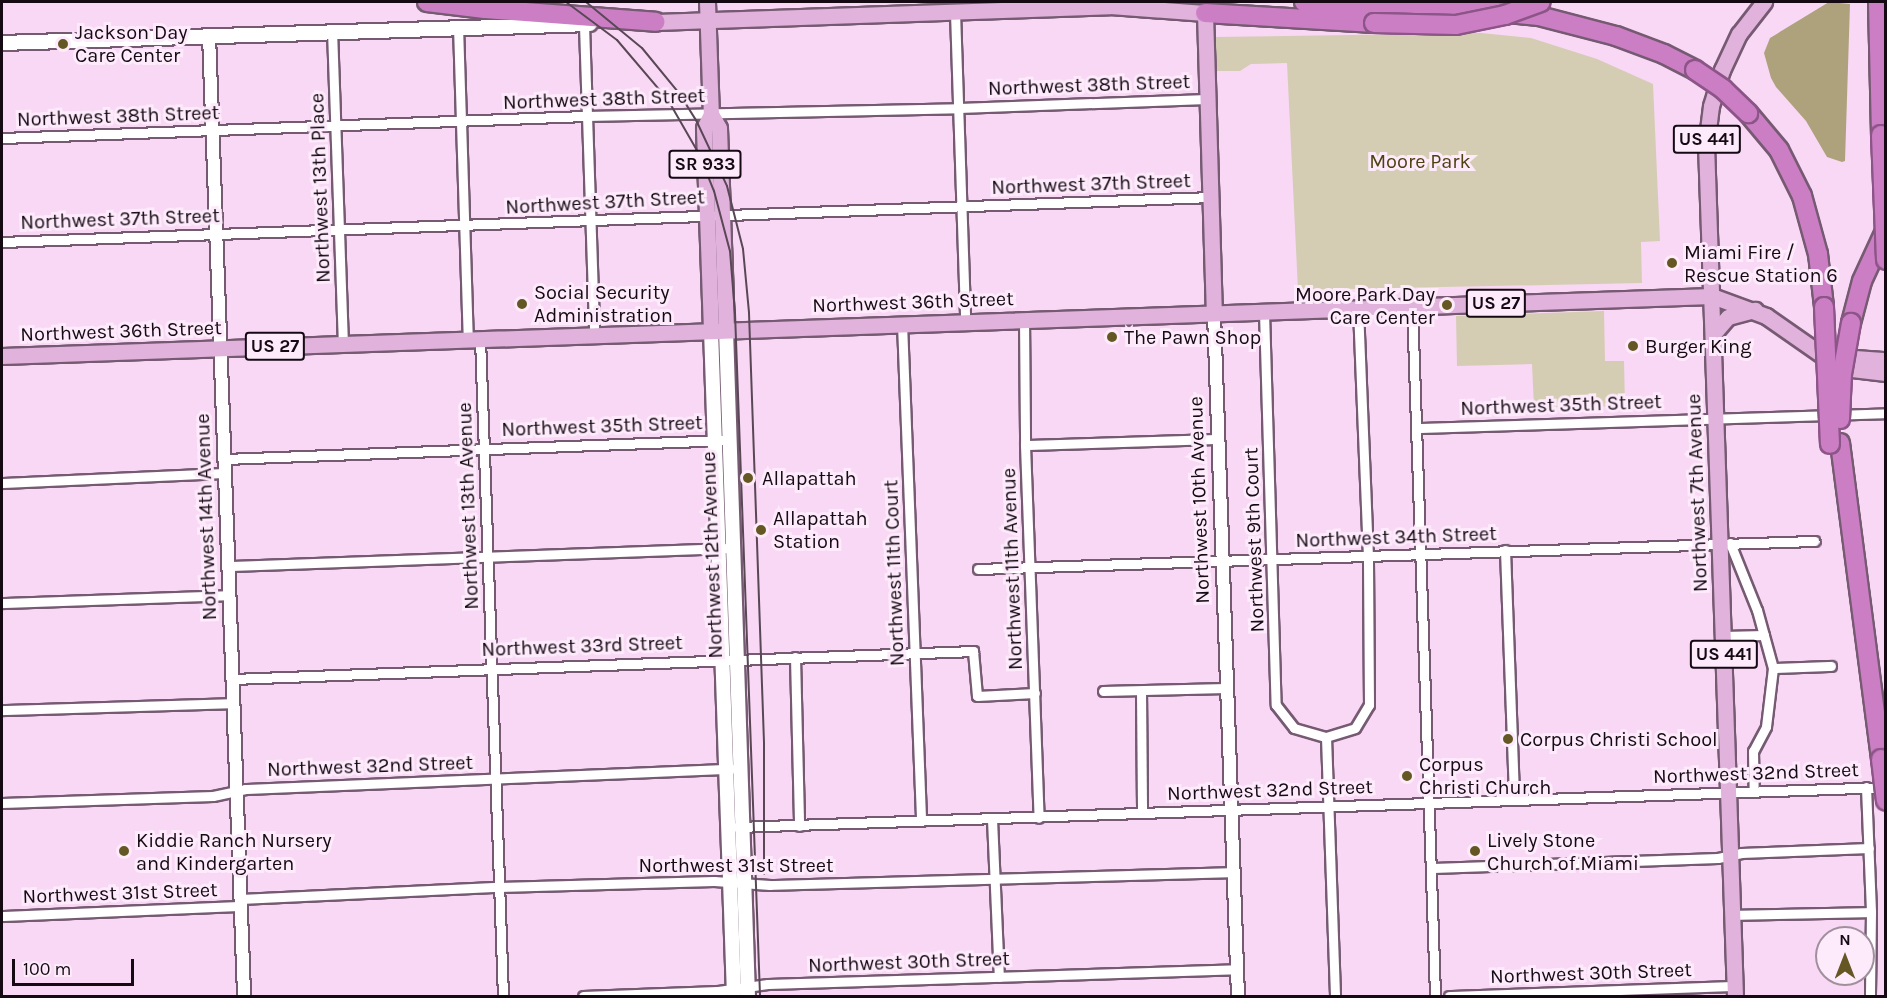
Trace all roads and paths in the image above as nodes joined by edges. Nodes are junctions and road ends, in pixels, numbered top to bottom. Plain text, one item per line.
1 (427, 2) edge
2 (707, 2) edge
3 (1304, 2) edge
4 (1541, 2) edge
5 (1764, 2) edge
6 (1878, 2) edge
7 (1204, 8) edge
8 (955, 12) junction
9 (708, 20) junction
10 (656, 22) junction
11 (584, 25) junction
12 (458, 26) junction
13 (332, 30) junction
14 (209, 35) junction
15 (2, 42) edge
16 (1207, 99) junction
17 (959, 108) junction
18 (711, 114) junction
19 (586, 116) junction
20 (461, 122) junction
21 (335, 126) junction
22 (212, 130) junction
23 (2, 138) edge
24 (1211, 197) junction
25 (962, 206) junction
26 (713, 216) junction
27 (591, 222) junction
28 (464, 227) junction
29 (1886, 229) edge
30 (339, 230) junction
31 (215, 234) junction
32 (2, 242) edge
33 (1886, 260) edge
34 (1712, 296) junction
35 (1412, 305) junction
36 (1358, 308) junction
37 (1755, 310) junction
38 (1264, 312) junction
39 (1214, 313) junction
40 (1024, 319) junction
41 (965, 321) junction
42 (902, 323) junction
43 (719, 330) junction
44 (1713, 333) junction
45 (594, 334) junction
46 (474, 339) junction
47 (343, 344) junction
48 (1813, 346) junction
49 (220, 348) junction
50 (2, 356) edge
51 (1886, 360) edge
52 (1886, 373) edge
53 (1886, 413) edge
54 (1716, 418) junction
55 (1417, 428) junction
56 (1219, 439) junction
57 (713, 440) junction
58 (728, 440) junction
59 (1835, 444) junction
60 (1025, 445) junction
61 (484, 448) junction
62 (224, 459) junction
63 (225, 473) junction
64 (2, 483) edge
65 (1815, 541) dead end
66 (1725, 543) junction
67 (717, 548) junction
68 (732, 548) junction
69 (1505, 550) junction
70 (1420, 555) junction
71 (1368, 557) junction
72 (488, 558) junction
73 (1273, 560) junction
74 (1222, 561) junction
75 (229, 566) junction
76 (1031, 568) junction
77 (978, 569) dead end
78 (229, 595) junction
79 (2, 603) edge
80 (1764, 635) junction
81 (1723, 636) junction
82 (915, 651) junction
83 (795, 657) junction
84 (722, 658) junction
85 (738, 658) junction
86 (1831, 666) dead end
87 (492, 667) junction
88 (1773, 668) junction
89 (232, 679) junction
90 (1226, 688) junction
91 (1141, 690) junction
92 (1103, 691) dead end
93 (1035, 693) junction
94 (233, 703) junction
95 (2, 710) edge
96 (1326, 737) junction
97 (733, 769) junction
98 (496, 778) junction
99 (1866, 787) junction
100 (1886, 787) edge
101 (237, 789) junction
102 (1754, 790) junction
103 (1728, 791) junction
104 (1514, 798) junction
105 (1886, 801) edge
106 (1431, 802) junction
107 (2, 803) edge
108 (1330, 806) junction
109 (1230, 811) junction
110 (1142, 812) junction
111 (1039, 818) junction
112 (992, 819) junction
113 (921, 821) junction
114 (799, 826) junction
115 (735, 827) junction
116 (1869, 848) junction
117 (1730, 855) junction
118 (1432, 868) junction
119 (1233, 872) junction
120 (994, 878) junction
121 (730, 882) junction
122 (745, 883) junction
123 (499, 887) junction
124 (240, 903) junction
125 (1871, 912) junction
126 (1732, 915) junction
127 (2, 916) edge
128 (1237, 969) junction
129 (999, 977) junction
130 (1735, 991) edge
131 (741, 992) edge
132 (244, 996) edge
133 (503, 996) edge
134 (583, 996) edge
135 (1238, 996) edge
136 (1335, 996) edge
137 (1435, 996) edge
138 (1449, 996) edge
139 (1870, 996) edge

1 - 10 highway
2 - 9 main road, Northwest 12th Avenue / SR 933
3 - 59 highway, bridge
4 - 7 highway, bridge
5 - 34 main road, Northwest 7th Avenue / US 441
6 - 33 highway, bridge
7 - 8 main road
7 - 16 main road, Northwest 10th Avenue
8 - 9 main road
8 - 17 street
9 - 10 main road
9 - 18 main road, Northwest 12th Avenue / SR 933
10 - 11 main road
11 - 12 main road
11 - 19 street
12 - 13 main road
12 - 20 street, Northwest 13th Avenue
13 - 14 main road
13 - 21 street, Northwest 13th Place
14 - 15 main road
14 - 22 street, Northwest 14th Avenue
16 - 17 street, Northwest 38th Street
16 - 24 main road, Northwest 10th Avenue
17 - 18 street, Northwest 38th Street
17 - 25 street
18 - 19 street, Northwest 38th Street
18 - 26 main road, Northwest 12th Avenue / SR 933
19 - 20 street, Northwest 38th Street
19 - 27 street
20 - 21 street, Northwest 38th Street
20 - 28 street, Northwest 13th Avenue
21 - 22 street, Northwest 38th Street
21 - 30 street, Northwest 13th Place
22 - 23 street, Northwest 38th Street
22 - 31 street, Northwest 14th Avenue
24 - 25 street, Northwest 37th Street
24 - 39 main road, Northwest 10th Avenue
25 - 26 street, Northwest 37th Street
25 - 41 street
26 - 27 street, Northwest 37th Street
26 - 43 main road, Northwest 12th Avenue / SR 933
27 - 28 street, Northwest 37th Street
27 - 45 street
28 - 30 street, Northwest 37th Street
28 - 46 street, Northwest 13th Avenue
29 - 59 highway, bridge
30 - 31 street, Northwest 37th Street
30 - 47 street, Northwest 13th Place
31 - 32 street, Northwest 37th Street
31 - 49 street, Northwest 14th Avenue
34 - 35 main road, Northwest 36th Street / US 27
34 - 37 main road, Northwest 36th Street / US 27
34 - 44 main road, Northwest 7th Avenue / US 441
35 - 36 main road, Northwest 36th Street / US 27
35 - 55 street
36 - 38 main road, Northwest 36th Street / US 27
36 - 71 street
37 - 44 main road
37 - 48 main road, Northwest 36th Street / US 27
38 - 39 main road, Northwest 36th Street / US 27
38 - 73 street, Northwest 9th Court
39 - 40 main road, Northwest 36th Street / US 27
39 - 56 street, Northwest 10th Avenue
40 - 41 main road, Northwest 36th Street / US 27
40 - 60 street, Northwest 11th Avenue
41 - 42 main road, Northwest 36th Street / US 27
42 - 43 main road, Northwest 36th Street / US 27
42 - 82 street, Northwest 11th Court
43 - 45 main road, Northwest 36th Street / US 27
43 - 57 main road, Northwest 12th Avenue / SR 933
43 - 58 main road, Northwest 12th Avenue / SR 933
44 - 54 main road, Northwest 7th Avenue / US 441
45 - 46 main road, Northwest 36th Street / US 27
46 - 47 main road, Northwest 36th Street / US 27
46 - 61 street, Northwest 13th Avenue
47 - 49 main road, Northwest 36th Street / US 27
48 - 51 main road, Northwest 36th Street / US 27
48 - 52 main road, Northwest 36th Street / US 27
49 - 50 main road, Northwest 36th Street / US 27
49 - 62 street, Northwest 14th Avenue
53 - 54 street, Northwest 35th Street
54 - 55 street, Northwest 35th Street
54 - 66 main road, Northwest 7th Avenue / US 441
55 - 70 street
56 - 60 street
56 - 74 street, Northwest 10th Avenue
57 - 58 street, Northwest 35th Street
57 - 61 street, Northwest 35th Street
57 - 67 main road, Northwest 12th Avenue / SR 933
58 - 68 main road, Northwest 12th Avenue / SR 933
59 - 105 highway, bridge
60 - 76 street, Northwest 11th Avenue
61 - 62 street, Northwest 35th Street
61 - 72 street, Northwest 13th Avenue
62 - 63 street, Northwest 14th Avenue
63 - 64 street
63 - 75 street, Northwest 14th Avenue
65 - 66 street, Northwest 34th Street
66 - 69 street, Northwest 34th Street
66 - 80 street
66 - 81 main road, Northwest 7th Avenue / US 441
67 - 68 street
67 - 72 street
67 - 84 main road, Northwest 12th Avenue / SR 933
68 - 85 main road, Northwest 12th Avenue / SR 933
69 - 70 street, Northwest 34th Street
69 - 104 street
70 - 71 street, Northwest 34th Street
70 - 106 street
71 - 73 street, Northwest 34th Street
71 - 96 street
72 - 75 street
72 - 87 street, Northwest 13th Avenue
73 - 74 street, Northwest 34th Street
73 - 96 street, Northwest 9th Court
74 - 76 street, Northwest 34th Street
74 - 90 street, Northwest 10th Avenue
75 - 78 street, Northwest 14th Avenue
76 - 77 street, Northwest 34th Street
76 - 93 street, Northwest 11th Avenue
78 - 79 street
78 - 89 street, Northwest 14th Avenue
80 - 81 street
80 - 88 street
81 - 103 main road, Northwest 7th Avenue / US 441
82 - 83 street, Northwest 33rd Street
82 - 93 street, Northwest 33rd Street
82 - 113 street, Northwest 11th Court
83 - 85 street, Northwest 33rd Street
83 - 114 street
84 - 85 street, Northwest 33rd Street
84 - 87 street, Northwest 33rd Street
84 - 97 main road, Northwest 12th Avenue / SR 933
85 - 97 main road, Northwest 12th Avenue / SR 933
86 - 88 street
87 - 89 street, Northwest 33rd Street
87 - 98 street, Northwest 13th Avenue
88 - 102 street
89 - 94 street, Northwest 14th Avenue
90 - 91 street
90 - 109 street, Northwest 10th Avenue
91 - 92 street
91 - 110 street
93 - 111 street, Northwest 11th Avenue
94 - 95 street
94 - 101 street, Northwest 14th Avenue
96 - 108 street
97 - 98 street, Northwest 32nd Street
97 - 115 main road, Northwest 12th Avenue / SR 933
98 - 101 street, Northwest 32nd Street
98 - 123 street, Northwest 13th Avenue
99 - 100 street, Northwest 32nd Street
99 - 102 street, Northwest 32nd Street
99 - 116 street
101 - 107 street, Northwest 32nd Street
101 - 124 street, Northwest 14th Avenue
102 - 103 street, Northwest 32nd Street
103 - 104 street, Northwest 32nd Street
103 - 117 main road, Northwest 7th Avenue / US 441
104 - 106 street, Northwest 32nd Street
106 - 108 street, Northwest 32nd Street
106 - 118 street
108 - 109 street, Northwest 32nd Street
108 - 136 street
109 - 110 street, Northwest 32nd Street
109 - 119 street, Northwest 10th Avenue
110 - 111 street, Northwest 32nd Street
111 - 112 street, Northwest 32nd Street
112 - 113 street, Northwest 32nd Street
112 - 120 street
113 - 114 street, Northwest 32nd Street
114 - 115 street, Northwest 32nd Street
115 - 121 main road, Northwest 12th Avenue / SR 933
115 - 122 main road, Northwest 12th Avenue / SR 933
116 - 117 street
116 - 125 street
117 - 118 street
117 - 126 main road, Northwest 7th Avenue / US 441
118 - 137 street
119 - 120 street, Northwest 31st Street
119 - 128 street, Northwest 10th Avenue
120 - 122 street, Northwest 31st Street
120 - 129 street
121 - 122 street, Northwest 31st Street
121 - 123 street, Northwest 31st Street
121 - 131 main road, Northwest 12th Avenue / SR 933
122 - 131 main road, Northwest 12th Avenue / SR 933
123 - 124 street, Northwest 31st Street
123 - 133 street, Northwest 13th Avenue
124 - 127 street, Northwest 31st Street
124 - 132 street, Northwest 14th Avenue
125 - 126 street
125 - 139 street
126 - 130 main road, Northwest 7th Avenue / US 441
128 - 129 street, Northwest 30th Street
128 - 135 street, Northwest 10th Avenue
129 - 131 street, Northwest 30th Street
130 - 138 street, Northwest 30th Street
131 - 134 street, Northwest 30th Street

